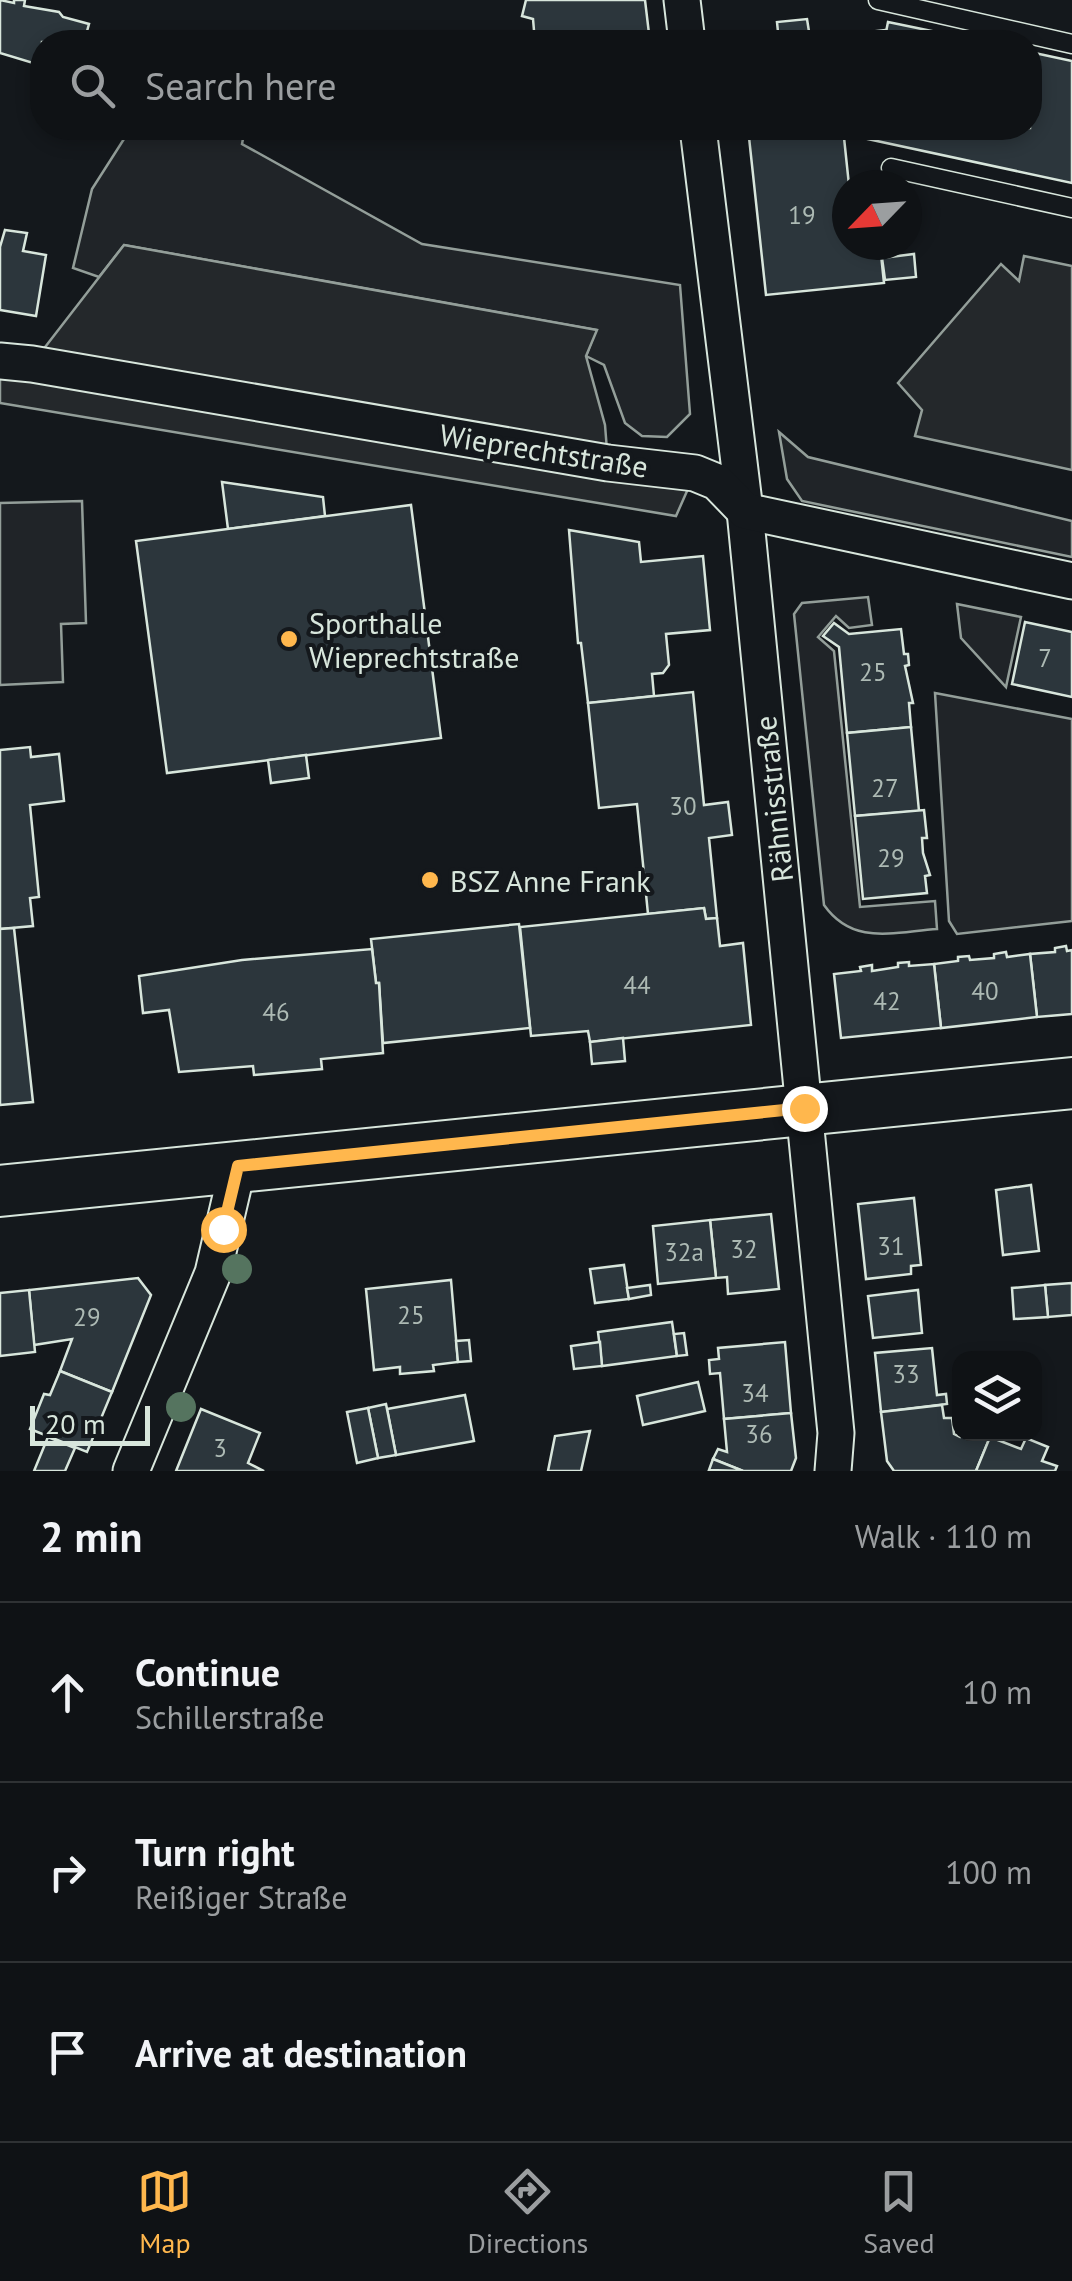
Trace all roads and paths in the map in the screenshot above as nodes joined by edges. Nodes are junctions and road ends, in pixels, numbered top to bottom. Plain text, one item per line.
1 (682, 0) edge
2 (878, 0) edge
3 (686, 30) edge
4 (1010, 30) edge
5 (1042, 37) edge
6 (1072, 44) edge
7 (699, 140) edge
8 (891, 168) dead end
9 (1072, 208) edge
10 (0, 362) edge
11 (744, 512) junction
12 (1072, 581) edge
13 (1072, 1082) edge
14 (804, 1108) junction
15 (238, 1166) junction
16 (0, 1191) edge
17 (131, 1471) edge
18 (833, 1471) edge

1 - 3 street
2 - 4 lane
5 - 6 lane
7 - 11 street, Rähnisstraße
8 - 9 lane
10 - 11 street, Wieprechtstraße
11 - 12 street
11 - 14 street, Rähnisstraße
13 - 14 street
14 - 15 street
14 - 18 street, Rähnisstraße
15 - 16 street
15 - 17 street

